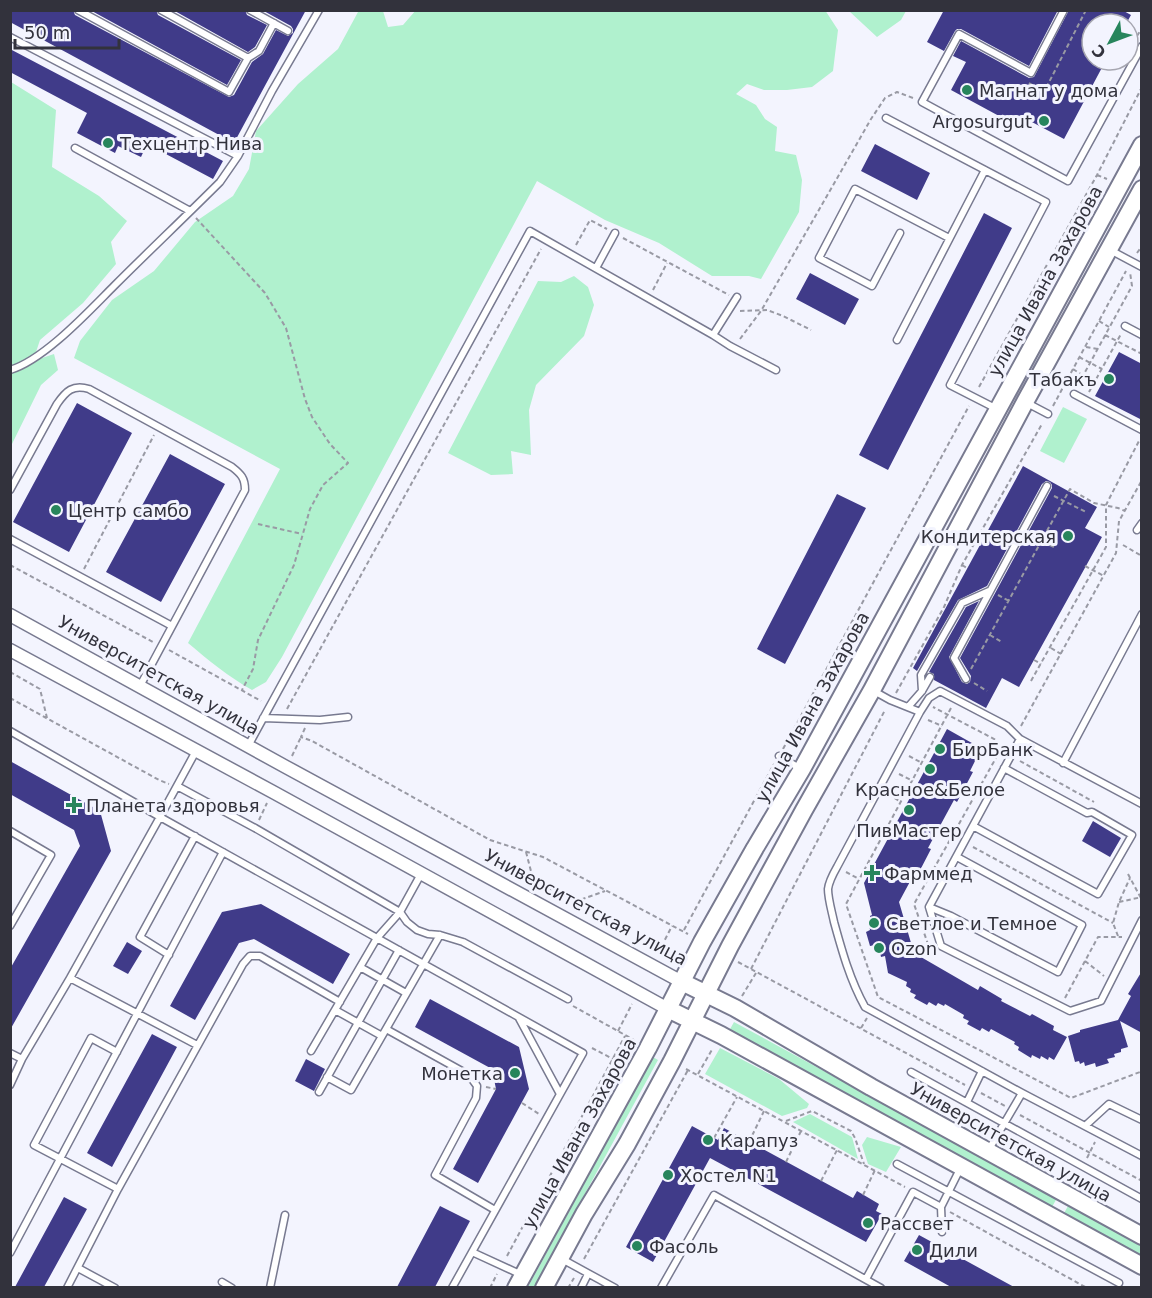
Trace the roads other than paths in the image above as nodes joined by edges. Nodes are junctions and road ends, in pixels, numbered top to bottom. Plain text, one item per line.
1 (78, 10) edge
2 (161, 10) edge
3 (250, 10) edge
4 (320, 10) edge
5 (1064, 10) edge
6 (274, 23) junction
7 (288, 32) dead end
8 (10, 37) edge
9 (1142, 46) edge
10 (248, 57) junction
11 (886, 118) dead end
12 (1142, 145) edge
13 (75, 148) dead end
14 (238, 156) junction
15 (985, 170) junction
16 (1142, 189) edge
17 (190, 212) junction
18 (615, 233) road end
19 (900, 233) dead end
20 (949, 238) junction
21 (1109, 249) junction
22 (1142, 267) edge
23 (596, 268) junction
24 (737, 297) dead end
25 (1125, 326) road end
26 (713, 335) junction
27 (1142, 335) edge
28 (897, 340) dead end
29 (10, 370) edge
30 (776, 370) dead end
31 (1074, 394) road end
32 (1025, 402) junction
33 (997, 409) junction
34 (1048, 414) road end
35 (1142, 430) edge
36 (1046, 488) road end
37 (10, 490) edge
38 (1142, 523) edge
39 (1137, 531) dead end
40 (10, 539) edge
41 (990, 591) junction
42 (1142, 614) edge
43 (10, 615) edge
44 (172, 626) junction
45 (10, 650) edge
46 (930, 677) dead end
47 (966, 679) road end
48 (140, 686) junction
49 (872, 690) junction
50 (922, 691) junction
51 (908, 707) junction
52 (919, 714) junction
53 (348, 717) dead end
54 (263, 718) junction
55 (10, 731) edge
56 (1018, 736) junction
57 (248, 746) junction
58 (196, 751) junction
59 (779, 756) road end
60 (1063, 763) junction
61 (1004, 768) junction
62 (802, 769) junction
63 (177, 786) junction
64 (1142, 804) edge
65 (160, 817) junction
66 (973, 826) junction
67 (10, 831) edge
68 (195, 836) junction
69 (223, 852) junction
70 (957, 857) junction
71 (421, 873) junction
72 (929, 907) junction
73 (400, 912) junction
74 (1142, 920) edge
75 (10, 927) edge
76 (440, 935) junction
77 (377, 938) junction
78 (399, 950) junction
79 (169, 955) junction
80 (423, 964) junction
81 (360, 967) junction
82 (70, 978) junction
83 (382, 980) junction
84 (682, 982) junction
85 (406, 993) junction
86 (706, 994) junction
87 (568, 999) road end
88 (340, 1002) junction
89 (668, 1009) junction
90 (335, 1010) junction
91 (137, 1014) junction
92 (519, 1017) junction
93 (692, 1021) junction
94 (358, 1023) junction
95 (386, 1029) junction
96 (382, 1036) junction
97 (197, 1045) junction
98 (311, 1051) dead end
99 (117, 1052) junction
100 (10, 1053) edge
101 (22, 1059) junction
102 (982, 1071) junction
103 (911, 1072) dead end
104 (327, 1077) junction
105 (10, 1085) edge
106 (319, 1092) dead end
107 (1022, 1093) junction
108 (560, 1094) junction
109 (967, 1102) junction
110 (1142, 1120) edge
111 (1004, 1123) junction
112 (1085, 1126) junction
113 (988, 1151) junction
114 (1142, 1156) edge
115 (60, 1159) junction
116 (897, 1164) dead end
117 (961, 1166) junction
118 (118, 1189) junction
119 (949, 1191) junction
120 (1142, 1199) edge
121 (941, 1207) junction
122 (495, 1210) junction
123 (285, 1215) dead end
124 (942, 1232) dead end
125 (1142, 1236) edge
126 (472, 1252) junction
127 (10, 1253) edge
128 (560, 1258) junction
129 (1142, 1266) edge
130 (78, 1268) junction
131 (588, 1274) junction
132 (866, 1279) junction
133 (519, 1281) edge
134 (222, 1282) dead end
135 (1119, 1283) dead end
136 (67, 1287) edge
137 (115, 1287) edge
138 (232, 1287) edge
139 (270, 1287) edge
140 (452, 1287) edge
141 (543, 1287) edge
142 (581, 1287) edge
143 (615, 1287) edge
144 (661, 1287) edge
145 (881, 1287) edge

1 - 10 lane
2 - 10 lane
3 - 6 lane
4 - 14 lane
5 - 9 lane
6 - 7 lane
6 - 10 lane
8 - 14 lane
11 - 15 lane
12 - 33 main road, улица Ивана Захарова
13 - 17 lane
14 - 17 lane
15 - 20 lane
15 - 33 lane
16 - 21 main road
17 - 29 lane
18 - 23 lane
19 - 20 lane
20 - 28 lane
21 - 22 lane
21 - 32 main road
23 - 26 lane
23 - 54 lane
24 - 26 lane
25 - 27 lane
26 - 30 lane
31 - 35 lane
32 - 34 lane
32 - 49 main road
33 - 62 main road, улица Ивана Захарова
36 - 41 lane
37 - 44 lane
38 - 39 lane
40 - 44 lane
41 - 47 lane
41 - 50 lane
42 - 60 lane
43 - 48 street, Университетская улица
44 - 48 lane
45 - 58 street
46 - 50 lane
48 - 57 street, Университетская улица
49 - 51 lane
49 - 86 main road
50 - 51 lane
51 - 52 lane
52 - 56 lane
52 - 102 lane
53 - 54 lane
54 - 57 lane
55 - 65 lane
56 - 60 lane
56 - 61 lane
57 - 84 street, Университетская улица
58 - 63 lane
58 - 71 street
59 - 62 lane
60 - 64 lane
61 - 66 lane
61 - 66 lane
62 - 84 main road, улица Ивана Захарова
63 - 65 lane
63 - 73 lane
65 - 68 lane
65 - 82 lane
66 - 70 lane
67 - 75 lane
68 - 69 lane
68 - 79 lane
69 - 77 lane
69 - 79 lane
70 - 72 lane
70 - 72 lane
71 - 73 lane
71 - 89 street
72 - 74 lane
73 - 76 lane
73 - 77 lane
76 - 80 lane
76 - 87 lane
77 - 78 lane
77 - 81 lane
78 - 80 lane
78 - 83 lane
79 - 91 lane
80 - 85 lane
80 - 92 lane
81 - 83 lane
81 - 88 lane
82 - 91 lane
82 - 101 lane
83 - 85 lane
83 - 94 lane
84 - 86 main road, Университетская улица
84 - 89 main road, улица Ивана Захарова
85 - 95 lane
86 - 93 main road
86 - 113 main road, Университетская улица
88 - 90 lane
88 - 97 lane
89 - 93 main road
89 - 133 main road, улица Ивана Захарова
90 - 94 lane
90 - 98 lane
91 - 97 lane
91 - 99 lane
92 - 108 lane
92 - 108 lane
93 - 117 main road
93 - 128 main road
94 - 96 lane
94 - 104 lane
95 - 96 lane
95 - 122 lane
96 - 104 lane
97 - 118 lane
99 - 115 lane
99 - 115 lane
100 - 101 lane
101 - 105 lane
102 - 107 lane
102 - 109 lane
103 - 109 lane
104 - 106 lane
107 - 111 lane
107 - 112 lane
108 - 122 lane
109 - 111 lane
110 - 112 lane
111 - 113 lane
111 - 120 lane
112 - 114 lane
113 - 125 main road, Университетская улица
115 - 118 lane
115 - 127 lane
116 - 119 lane
117 - 119 lane
117 - 129 main road
118 - 130 lane
119 - 121 lane
119 - 135 lane
121 - 124 lane
121 - 132 lane
122 - 126 lane
123 - 139 lane
126 - 133 lane
126 - 140 lane
128 - 131 lane
128 - 141 main road
130 - 136 lane
130 - 137 lane
131 - 142 lane
131 - 143 lane
132 - 144 lane
132 - 145 lane
134 - 138 lane

